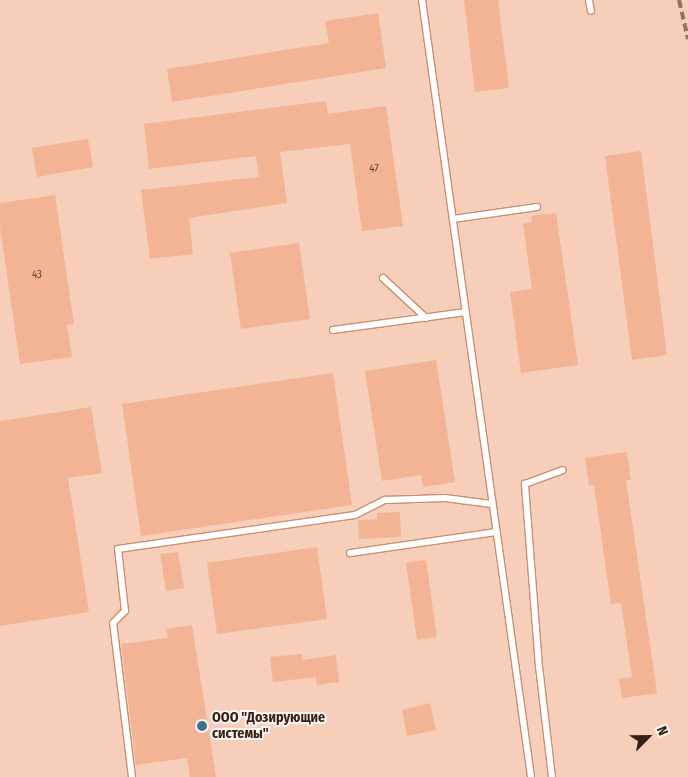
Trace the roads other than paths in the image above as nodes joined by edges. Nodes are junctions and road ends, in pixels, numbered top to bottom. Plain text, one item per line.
1 (422, 0) edge
2 (589, 0) edge
3 (592, 11) dead end
4 (537, 207) dead end
5 (453, 220) junction
6 (383, 278) dead end
7 (466, 312) junction
8 (426, 318) junction
9 (333, 330) dead end
10 (563, 470) dead end
11 (492, 504) junction
12 (496, 532) junction
13 (350, 553) dead end
14 (132, 777) edge
15 (531, 777) edge
16 (552, 777) edge

1 - 5 lane
2 - 3 lane
4 - 5 lane
5 - 7 lane
6 - 8 lane
7 - 8 lane
7 - 11 lane
8 - 9 lane
10 - 16 lane
11 - 12 lane
11 - 14 lane
12 - 13 lane
12 - 15 lane

